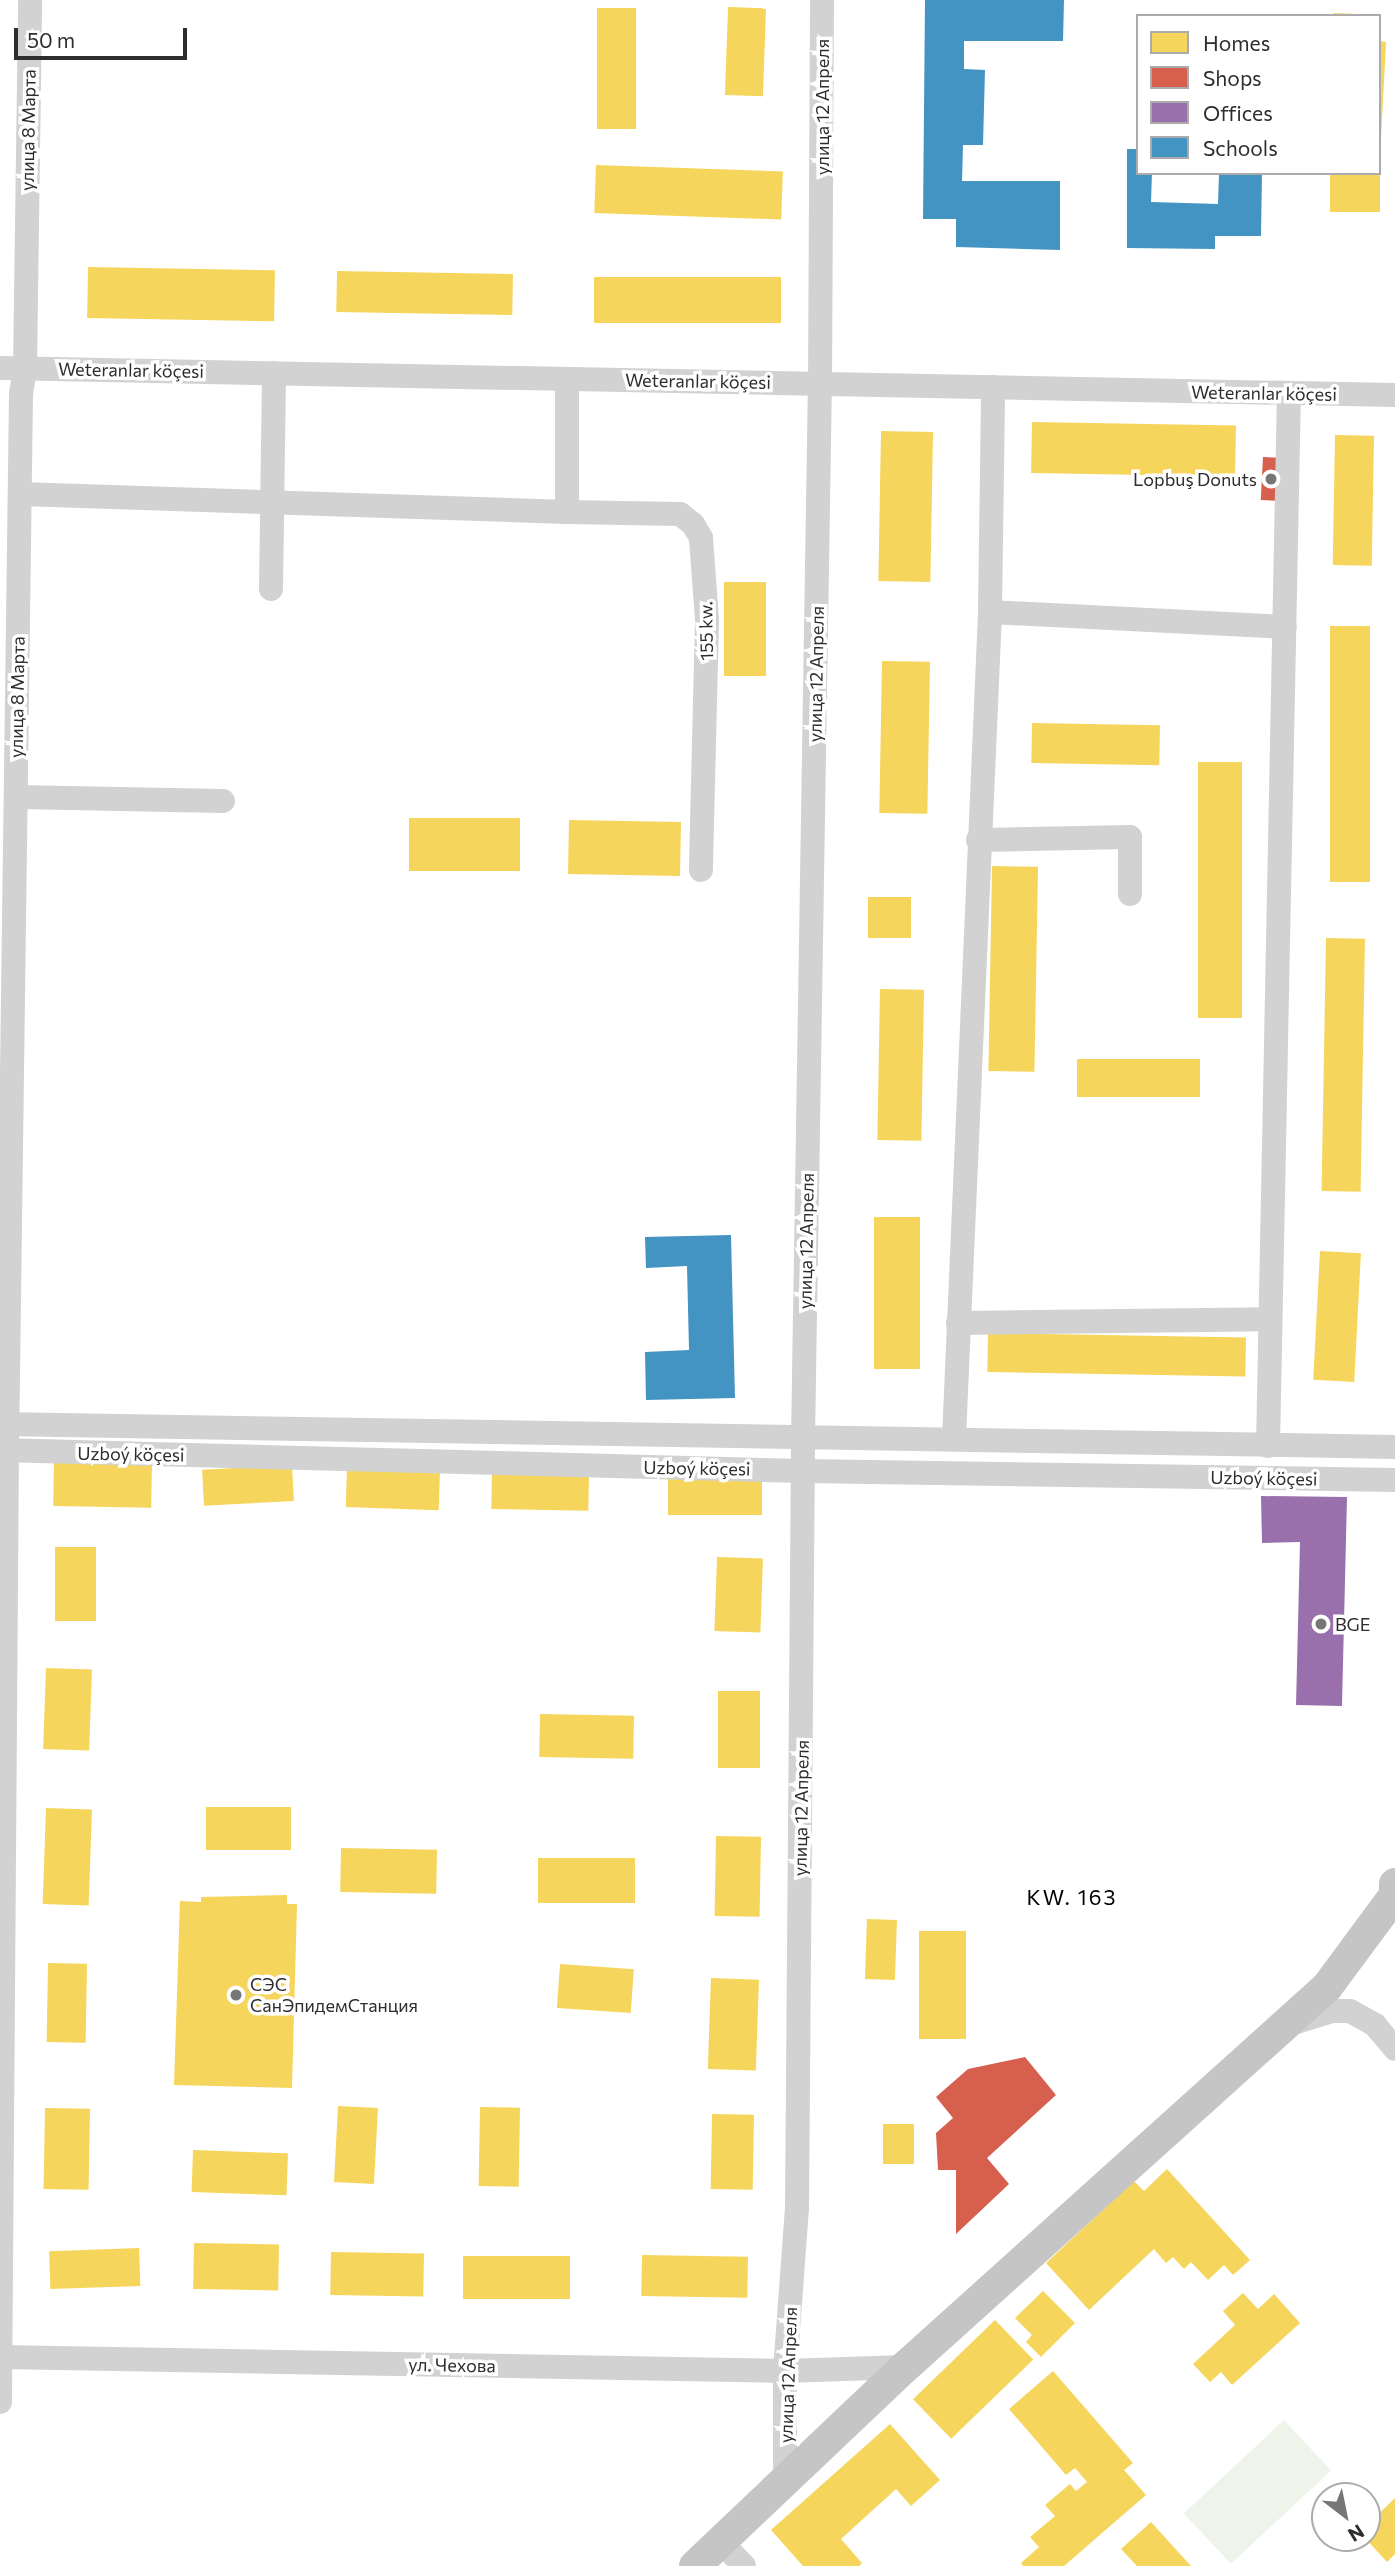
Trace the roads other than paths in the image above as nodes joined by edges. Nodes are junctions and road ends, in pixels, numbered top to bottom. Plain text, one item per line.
1 (30, 0) edge
2 (822, 0) edge
3 (0, 368) edge
4 (25, 368) junction
5 (274, 373) junction
6 (567, 379) junction
7 (820, 384) junction
8 (993, 387) junction
9 (1289, 393) junction
10 (1395, 396) edge
11 (20, 494) junction
12 (272, 504) junction
13 (568, 512) junction
14 (9, 543) edge
15 (271, 589) dead end
16 (990, 612) junction
17 (1285, 627) junction
18 (16, 797) junction
19 (223, 801) dead end
20 (978, 840) junction
21 (702, 870) dead end
22 (1130, 894) dead end
23 (1269, 1319) junction
24 (958, 1323) junction
25 (5, 1424) edge
26 (954, 1437) junction
27 (803, 1439) junction
28 (1268, 1446) junction
29 (1395, 1447) edge
30 (3, 1450) edge
31 (804, 1471) junction
32 (1395, 1479) edge
33 (1395, 1884) edge
34 (1395, 1895) edge
35 (1395, 1920) edge
36 (1286, 2025) junction
37 (1395, 2049) edge
38 (1, 2357) edge
39 (905, 2367) junction
40 (785, 2371) junction
41 (0, 2402) edge
42 (785, 2482) junction
43 (721, 2542) junction
44 (695, 2566) edge
45 (744, 2566) edge

1 - 4 street, улица 8 Марта
2 - 7 street, улица 12 Апреля
3 - 4 street, Weteranlar köçesi
4 - 5 street, Weteranlar köçesi
4 - 11 street, улица 8 Марта
5 - 6 street, Weteranlar köçesi
5 - 12 street
6 - 7 street, Weteranlar köçesi
6 - 13 street
7 - 8 street, Weteranlar köçesi
7 - 27 street, улица 12 Апреля
8 - 9 street, Weteranlar köçesi
8 - 16 street
9 - 10 street, Weteranlar köçesi
9 - 17 street
11 - 12 street, 155 kw.
11 - 14 street, улица 8 Марта
12 - 13 street, 155 kw.
12 - 15 street
13 - 21 street, 155 kw.
14 - 18 street, улица 8 Марта
16 - 17 street
16 - 20 street
17 - 23 street
18 - 19 street
18 - 25 street, улица 8 Марта
20 - 22 street
20 - 24 street
23 - 24 street
23 - 28 street
24 - 26 street
25 - 27 street, Uzboý köçesi
25 - 30 street, улица 8 Марта
26 - 27 street, Uzboý köçesi
26 - 28 street, Uzboý köçesi
27 - 31 street, улица 12 Апреля
28 - 29 street, Uzboý köçesi
30 - 31 street, Uzboý köçesi
30 - 38 street, улица 8 Марта
31 - 32 street, Uzboý köçesi
31 - 40 street, улица 12 Апреля
33 - 34 main road
34 - 35 street
34 - 36 main road
36 - 37 street
36 - 39 main road
38 - 40 street, ул. Чехова
38 - 41 street, улица 8 Марта
39 - 40 street, ул. Чехова
39 - 42 main road
40 - 42 street, улица 12 Апреля
42 - 43 main road
43 - 44 main road
43 - 45 street

